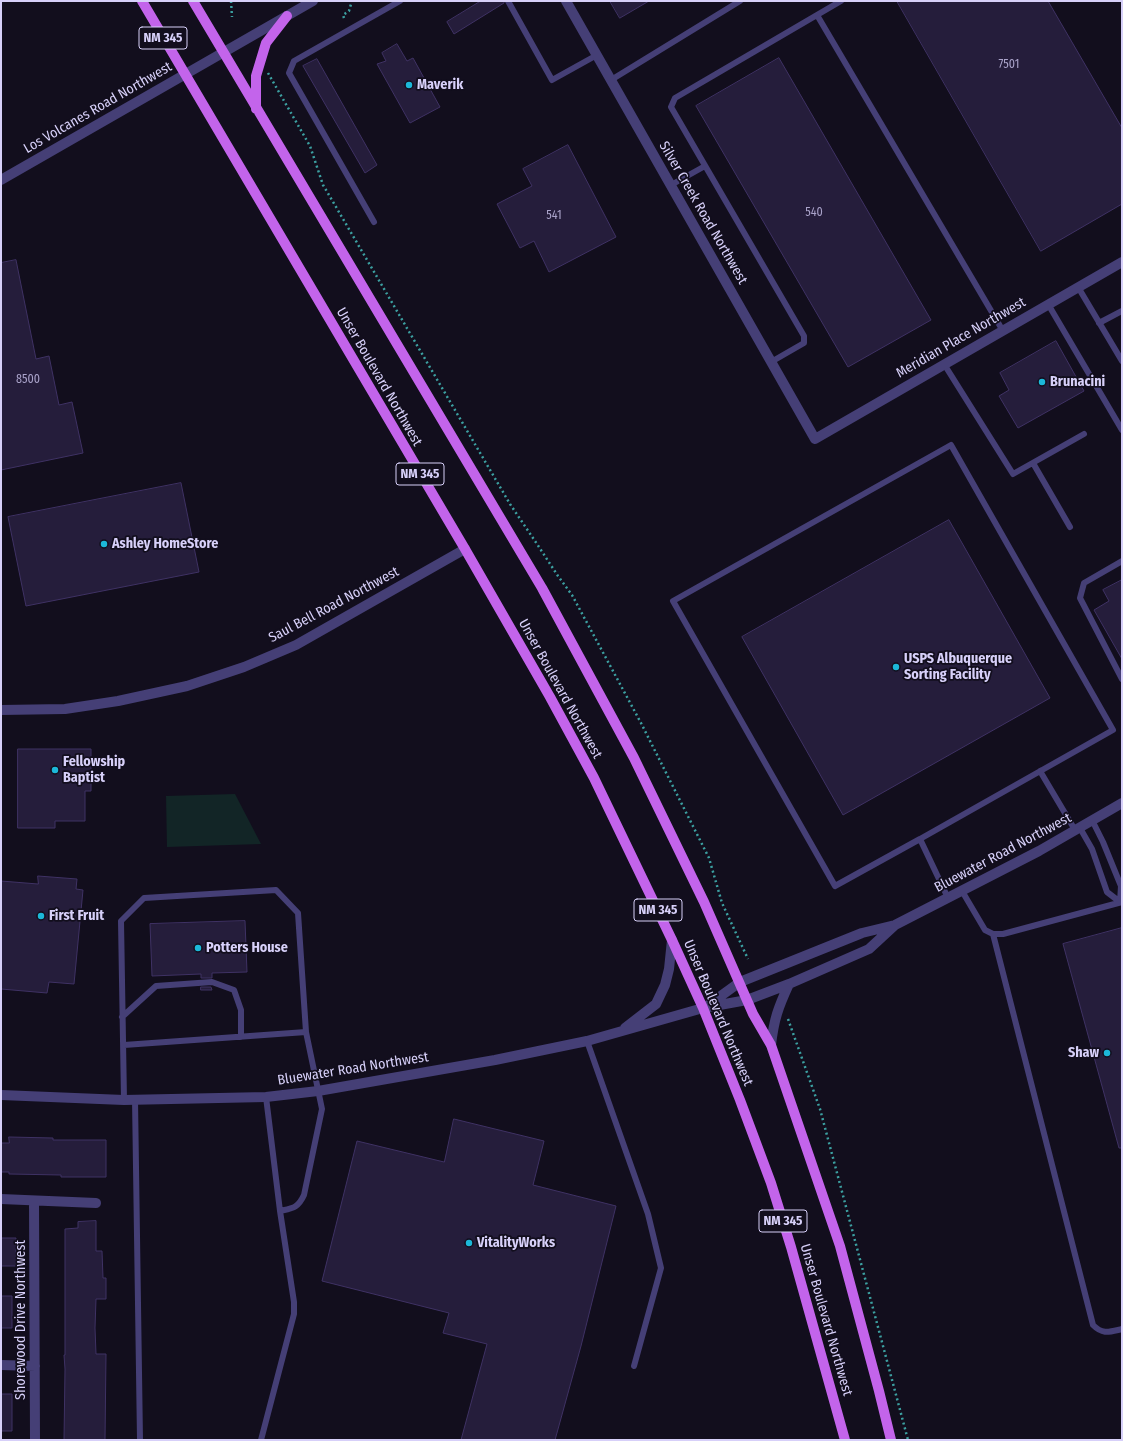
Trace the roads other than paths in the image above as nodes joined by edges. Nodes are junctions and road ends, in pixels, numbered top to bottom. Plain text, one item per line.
1 (142, 1) edge
2 (192, 1) edge
3 (313, 1) edge
4 (400, 1) edge
5 (508, 1) edge
6 (566, 1) edge
7 (740, 1) edge
8 (841, 1) edge
9 (817, 15) junction
10 (287, 16) junction
11 (223, 54) junction
12 (597, 55) junction
13 (184, 74) junction
14 (611, 80) junction
15 (256, 109) junction
16 (705, 166) junction
17 (1, 180) edge
18 (671, 185) junction
19 (374, 222) dead end
20 (1122, 262) edge
21 (1078, 287) junction
22 (1048, 304) junction
23 (1122, 311) edge
24 (1099, 323) junction
25 (1003, 331) junction
26 (771, 362) junction
27 (1122, 362) edge
28 (944, 364) junction
29 (1122, 430) edge
30 (1084, 434) dead end
31 (815, 439) joint
32 (1033, 463) junction
33 (1070, 527) dead end
34 (465, 549) junction
35 (1122, 560) edge
36 (1122, 679) edge
37 (1, 710) edge
38 (1040, 771) junction
39 (1122, 803) edge
40 (1092, 820) junction
41 (1077, 829) junction
42 (920, 839) junction
43 (962, 891) junction
44 (948, 898) junction
45 (1121, 902) edge
46 (895, 925) junction
47 (993, 934) junction
48 (672, 940) junction
49 (740, 982) junction
50 (789, 984) junction
51 (747, 1000) junction
52 (703, 1008) junction
53 (122, 1017) junction
54 (620, 1031) junction
55 (306, 1032) junction
56 (242, 1037) junction
57 (587, 1041) junction
58 (124, 1045) junction
59 (771, 1045) junction
60 (318, 1091) junction
61 (1, 1095) edge
62 (266, 1097) junction
63 (135, 1099) junction
64 (124, 1100) junction
65 (1, 1199) edge
66 (34, 1201) junction
67 (96, 1203) dead end
68 (280, 1211) junction
69 (1122, 1329) edge
70 (1, 1365) edge
71 (35, 1366) junction
72 (634, 1366) dead end
73 (35, 1440) edge
74 (140, 1440) edge
75 (262, 1440) edge
76 (844, 1440) edge
77 (891, 1440) edge

1 - 13 main road, Unser Boulevard Northwest / NM 345
2 - 11 main road, NM 345
3 - 10 street, Los Volcanes Road Northwest
4 - 19 lane
5 - 12 lane
6 - 12 street, Silver Creek Road Northwest
7 - 14 lane
8 - 9 lane
9 - 16 lane
9 - 25 lane
10 - 11 street, Los Volcanes Road Northwest
10 - 15 main road
11 - 13 street, Los Volcanes Road Northwest
11 - 15 main road, NM 345
12 - 14 street, Silver Creek Road Northwest
13 - 17 street, Los Volcanes Road Northwest
13 - 34 main road, Unser Boulevard Northwest / NM 345
14 - 18 street, Silver Creek Road Northwest
15 - 49 main road, NM 345
16 - 18 lane
16 - 26 lane
18 - 26 street, Silver Creek Road Northwest
20 - 21 street, Meridian Place Northwest
21 - 22 street, Meridian Place Northwest
21 - 24 lane
22 - 25 street, Meridian Place Northwest
22 - 29 lane
23 - 24 lane
24 - 27 lane
25 - 28 street, Meridian Place Northwest
26 - 31 street, Silver Creek Road Northwest
28 - 31 street, Meridian Place Northwest
28 - 32 lane
30 - 32 lane
32 - 33 lane
34 - 37 street, Saul Bell Road Northwest
34 - 48 main road, Unser Boulevard Northwest / NM 345
35 - 36 lane
38 - 41 lane
38 - 42 lane
38 - 42 lane
39 - 40 street, Bluewater Road Northwest
40 - 41 street, Bluewater Road Northwest
40 - 45 lane
41 - 43 street, Bluewater Road Northwest
41 - 45 lane
42 - 44 lane
43 - 44 street, Bluewater Road Northwest
43 - 47 lane
44 - 46 street, Bluewater Road Northwest
45 - 47 lane
46 - 49 street, Bluewater Road Northwest
46 - 50 street, Bluewater Road Northwest
47 - 69 lane
48 - 52 main road, Unser Boulevard Northwest / NM 345
48 - 54 street
49 - 51 main road, NM 345
49 - 52 street, Bluewater Road Northwest
50 - 51 street, Bluewater Road Northwest
50 - 59 street
51 - 52 street, Bluewater Road Northwest
51 - 59 main road, NM 345
52 - 54 street, Bluewater Road Northwest
52 - 76 main road, Unser Boulevard Northwest / NM 345
53 - 55 lane
53 - 56 lane
53 - 58 lane
54 - 57 street, Bluewater Road Northwest
55 - 56 lane
55 - 60 lane
56 - 58 lane
57 - 60 street, Bluewater Road Northwest
57 - 72 lane
58 - 64 lane
59 - 77 main road, NM 345
60 - 62 street, Bluewater Road Northwest
60 - 68 lane
61 - 64 street, Bluewater Road Northwest
62 - 63 street, Bluewater Road Northwest
62 - 68 lane
63 - 64 street, Bluewater Road Northwest
63 - 74 lane
65 - 66 street
66 - 67 street
66 - 71 street, Shorewood Drive Northwest
68 - 75 lane
70 - 71 street
71 - 73 street, Shorewood Drive Northwest

